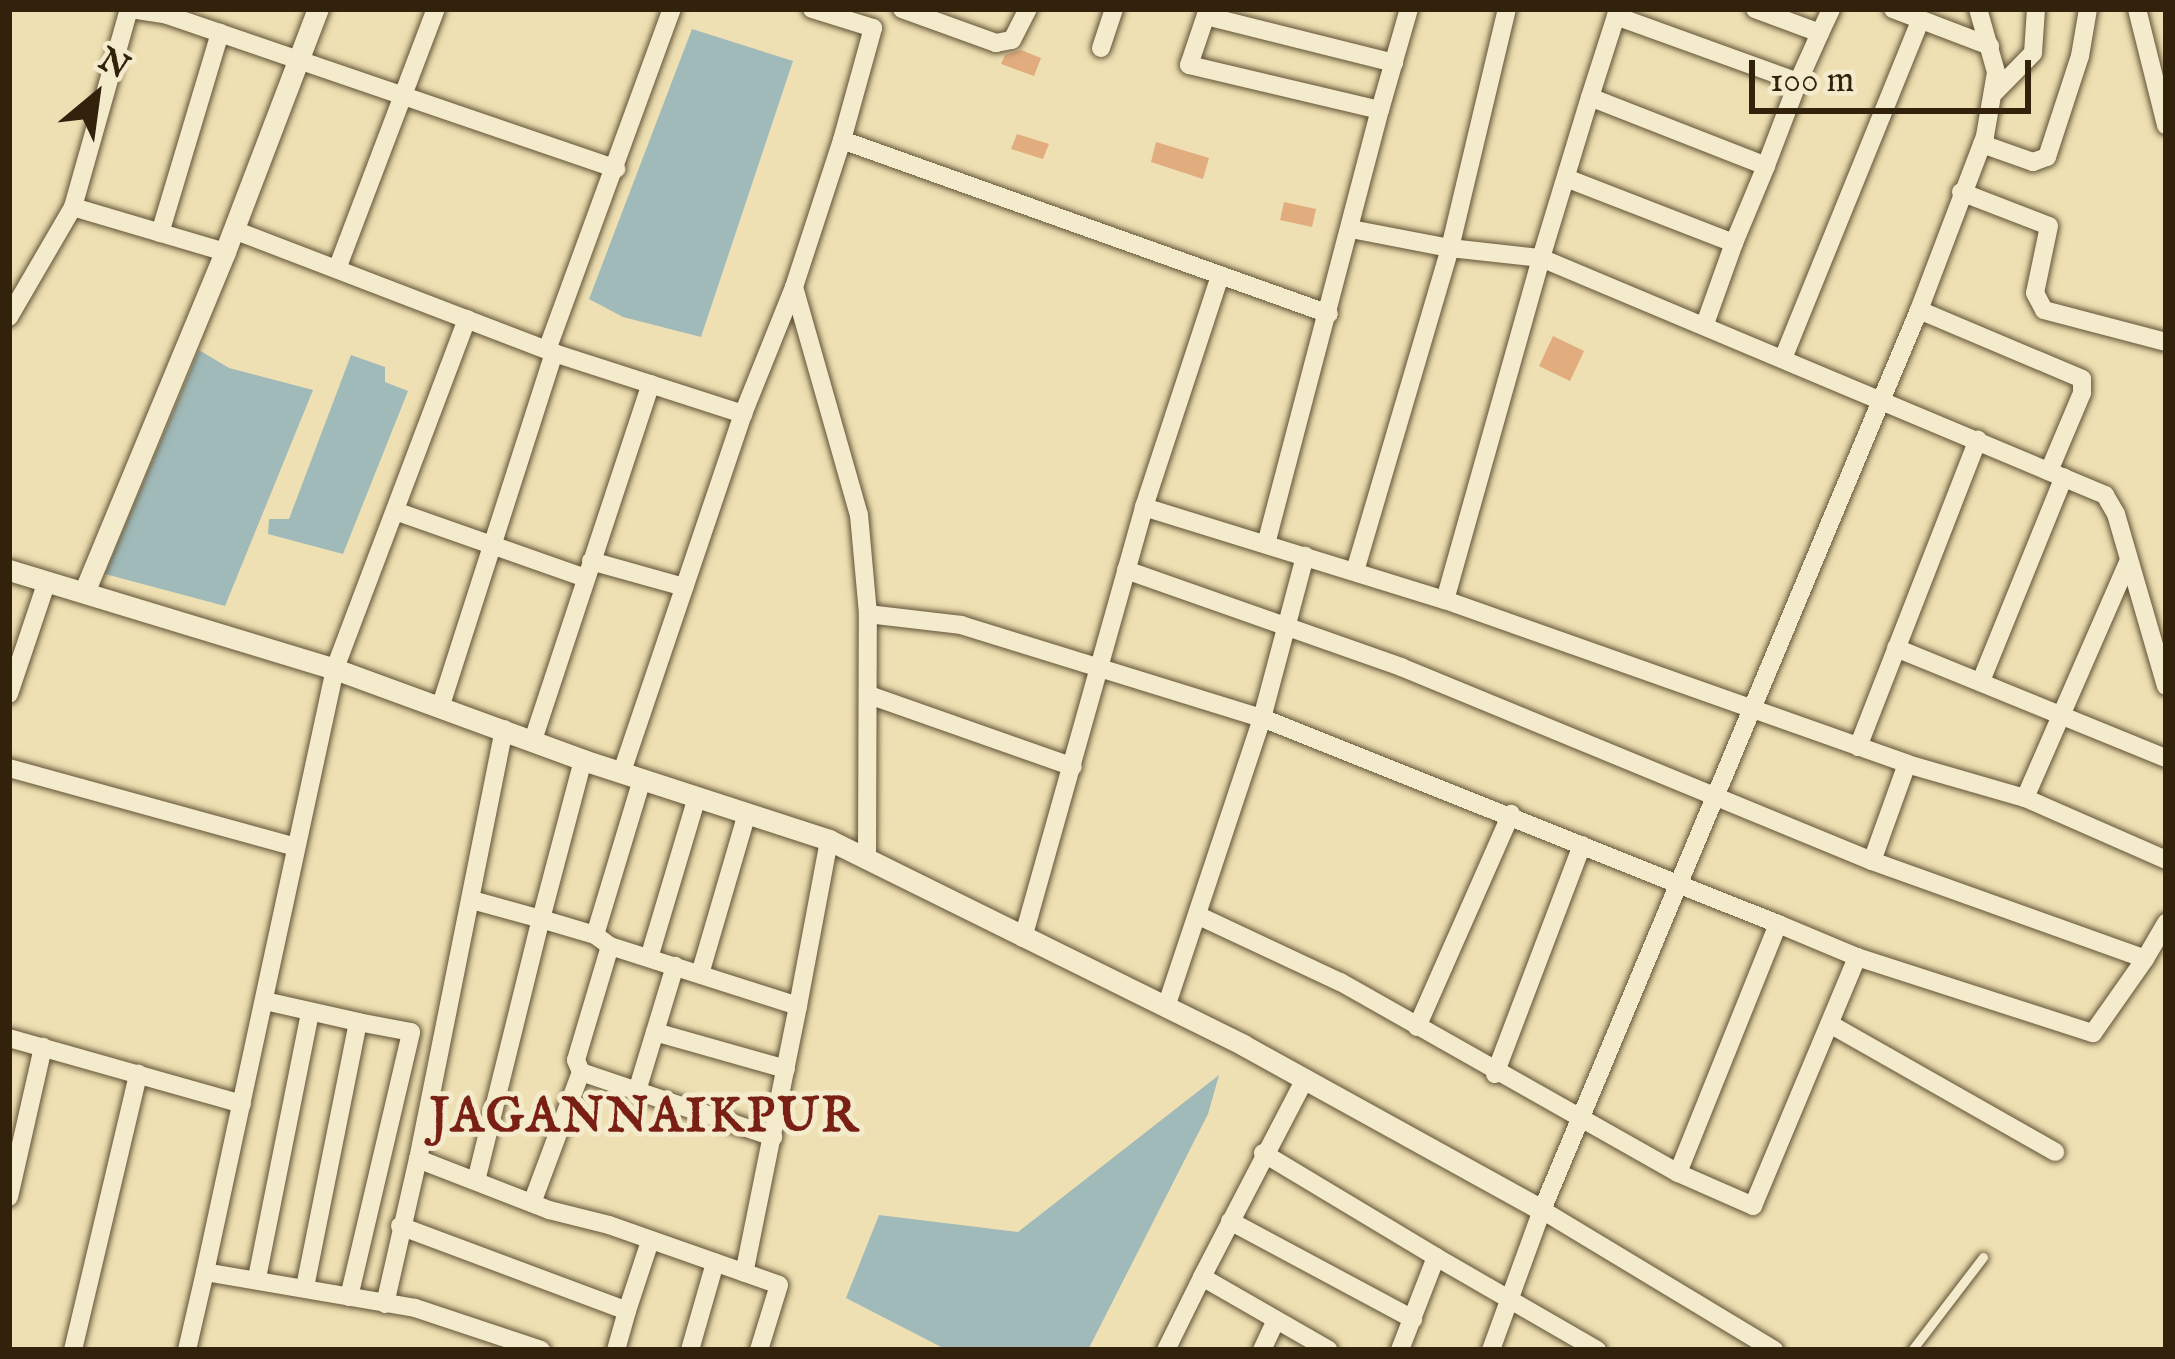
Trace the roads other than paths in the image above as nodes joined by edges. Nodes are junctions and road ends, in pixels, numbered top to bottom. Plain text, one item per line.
1 (130, 9) edge
2 (318, 9) edge
3 (436, 9) edge
4 (672, 9) edge
5 (812, 9) edge
6 (902, 9) edge
7 (1028, 9) edge
8 (1114, 9) edge
9 (1409, 9) edge
10 (1508, 9) edge
11 (1754, 9) edge
12 (1831, 9) edge
13 (1892, 9) edge
14 (1978, 9) edge
15 (2036, 9) edge
16 (2088, 9) edge
17 (2137, 9) edge
18 (1207, 12) edge
19 (876, 18) edge
20 (212, 23) edge
21 (1919, 23) junction
22 (1820, 33) junction
23 (1990, 46) junction
24 (1100, 48) dead end
25 (298, 60) junction
26 (1394, 63) junction
27 (1798, 82) junction
28 (1995, 92) junction
29 (402, 95) junction
30 (1590, 98) junction
31 (1379, 110) junction
32 (2166, 125) edge
33 (842, 140) junction
34 (1982, 144) junction
35 (1766, 166) junction
36 (616, 169) junction
37 (1567, 178) junction
38 (1961, 192) junction
39 (74, 207) junction
40 (1352, 229) junction
41 (234, 230) junction
42 (160, 232) junction
43 (1734, 243) junction
44 (1450, 248) junction
45 (225, 252) junction
46 (1541, 258) junction
47 (337, 269) junction
48 (1220, 276) junction
49 (794, 287) junction
50 (1919, 310) junction
51 (1329, 314) junction
52 (9, 317) edge
53 (467, 319) junction
54 (1705, 324) junction
55 (2166, 342) edge
56 (550, 351) junction
57 (1784, 356) junction
58 (651, 384) junction
59 (1879, 398) junction
60 (743, 414) junction
61 (1978, 440) junction
62 (2056, 474) junction
63 (1144, 507) junction
64 (398, 512) junction
65 (490, 544) junction
66 (1266, 544) junction
67 (1305, 556) junction
68 (2128, 562) junction
69 (9, 570) edge
70 (588, 570) junction
71 (1126, 571) junction
72 (1355, 571) junction
73 (47, 581) junction
74 (684, 587) junction
75 (85, 590) junction
76 (1444, 600) junction
77 (868, 614) junction
78 (1286, 625) junction
79 (1896, 648) junction
80 (1100, 665) junction
81 (335, 669) junction
82 (1981, 681) junction
83 (2166, 686) edge
84 (9, 694) edge
85 (869, 695) junction
86 (1753, 707) junction
87 (440, 708) junction
88 (2057, 716) junction
89 (1262, 718) junction
90 (504, 729) junction
91 (533, 740) junction
92 (1858, 747) junction
93 (2166, 758) edge
94 (584, 760) junction
95 (1907, 764) junction
96 (1073, 767) junction
97 (9, 768) edge
98 (632, 776) junction
99 (697, 797) junction
100 (1716, 797) junction
101 (2025, 798) junction
102 (747, 813) junction
103 (1511, 814) junction
104 (829, 840) junction
105 (1582, 845) junction
106 (295, 847) junction
107 (867, 858) junction
108 (2166, 860) edge
109 (1872, 861) junction
110 (1678, 888) junction
111 (472, 899) junction
112 (1199, 916) junction
113 (541, 919) junction
114 (2166, 923) edge
115 (1778, 925) junction
116 (1023, 938) junction
117 (602, 941) junction
118 (649, 958) junction
119 (1857, 958) junction
120 (2145, 959) junction
121 (676, 966) junction
122 (700, 974) junction
123 (265, 1001) junction
124 (798, 1006) junction
125 (1166, 1007) junction
126 (310, 1012) junction
127 (358, 1022) junction
128 (1830, 1024) junction
129 (1417, 1027) junction
130 (655, 1032) junction
131 (9, 1038) edge
132 (43, 1047) junction
133 (786, 1070) junction
134 (581, 1072) junction
135 (1495, 1073) junction
136 (138, 1074) junction
137 (1305, 1079) junction
138 (637, 1090) junction
139 (242, 1104) junction
140 (1580, 1123) junction
141 (773, 1137) junction
142 (2055, 1152) dead end
143 (1263, 1153) junction
144 (418, 1159) junction
145 (1678, 1173) junction
146 (476, 1181) junction
147 (9, 1196) edge
148 (532, 1203) junction
149 (1542, 1210) junction
150 (1230, 1221) junction
151 (400, 1226) junction
152 (650, 1241) junction
153 (1436, 1257) junction
154 (1983, 1257) dead end
155 (715, 1263) junction
156 (206, 1272) junction
157 (744, 1273) junction
158 (1202, 1277) junction
159 (257, 1278) junction
160 (305, 1288) junction
161 (350, 1298) junction
162 (1509, 1300) junction
163 (385, 1304) junction
164 (627, 1311) junction
165 (1413, 1319) junction
166 (1276, 1320) junction
167 (73, 1350) edge
168 (188, 1350) edge
169 (542, 1350) edge
170 (616, 1350) edge
171 (690, 1350) edge
172 (759, 1350) edge
173 (1166, 1350) edge
174 (1262, 1350) edge
175 (1329, 1350) edge
176 (1400, 1350) edge
177 (1491, 1350) edge
178 (1597, 1350) edge
179 (1774, 1350) edge
180 (1912, 1350) edge

1 - 20 street
1 - 39 street
2 - 25 street
3 - 29 street
4 - 36 street
5 - 19 street
6 - 7 street
8 - 24 street
9 - 26 street
10 - 44 street
11 - 22 street
12 - 22 street
13 - 21 street
14 - 23 street
15 - 28 street
16 - 34 street
17 - 32 street
18 - 26 street
18 - 31 street
19 - 33 street
20 - 25 street
20 - 42 street
21 - 23 street
21 - 57 street
22 - 27 street
23 - 28 street
25 - 29 street
25 - 41 street
26 - 31 street
27 - 30 street
27 - 35 street
28 - 34 street
29 - 36 street
29 - 47 street
30 - 35 street
30 - 37 street
31 - 40 street
33 - 48 street
33 - 49 street
34 - 38 street
35 - 43 street
36 - 56 street
37 - 43 street
37 - 46 street
38 - 50 street
38 - 55 street
39 - 42 street
39 - 52 street
40 - 44 street
40 - 51 street
41 - 45 street
41 - 47 street
42 - 45 street
43 - 54 street
44 - 46 street
44 - 72 street
45 - 75 street
46 - 54 street
46 - 76 street
47 - 53 street
48 - 51 street
48 - 63 street
49 - 60 street
49 - 77 street
50 - 59 street
50 - 62 street
51 - 66 street
53 - 56 street
53 - 64 street
54 - 57 street
56 - 58 street
56 - 65 street
57 - 59 street
58 - 60 street
58 - 70 street
59 - 61 street
59 - 86 street
60 - 74 street
61 - 62 street
61 - 79 street
62 - 68 street
62 - 82 street
63 - 66 street
63 - 71 street
64 - 65 street
64 - 81 street
65 - 70 street
65 - 87 street
66 - 67 street
67 - 72 street
67 - 78 street
68 - 83 street
68 - 88 street
69 - 73 street
70 - 74 street
70 - 91 street
71 - 78 street
71 - 80 street
72 - 76 street
73 - 75 street
73 - 84 street
74 - 98 street
75 - 81 street
76 - 86 street
77 - 80 street
77 - 85 street
78 - 89 street
78 - 100 street
79 - 82 street
79 - 92 street
80 - 89 street
80 - 96 street
81 - 87 street
81 - 106 street
82 - 88 street
85 - 96 street
85 - 107 street
86 - 92 street
86 - 100 street
87 - 90 street
88 - 93 street
88 - 101 street
89 - 103 street
89 - 112 street
90 - 91 street
90 - 111 street
91 - 94 street
92 - 95 street
94 - 98 street
94 - 113 street
95 - 101 street
95 - 109 street
96 - 116 street
97 - 106 street
98 - 99 street
98 - 117 street
99 - 102 street
99 - 118 street
100 - 109 street
100 - 110 street
101 - 108 street
102 - 104 street
102 - 122 street
103 - 105 street
103 - 129 street
104 - 107 street
104 - 124 street
105 - 110 street
105 - 135 street
106 - 123 street
107 - 116 street
109 - 120 street
110 - 115 street
110 - 140 street
111 - 113 street
111 - 144 street
112 - 125 street
112 - 129 street
113 - 117 street
113 - 146 street
114 - 120 street
115 - 119 street
115 - 145 street
116 - 125 street
117 - 118 street
117 - 134 street
118 - 121 street
119 - 120 street
119 - 128 street
121 - 122 street
121 - 130 street
122 - 124 street
123 - 126 street
123 - 139 street
124 - 133 street
125 - 137 street
126 - 127 street
126 - 159 street
127 - 160 street
127 - 161 street
128 - 142 street
128 - 145 street
129 - 135 street
130 - 133 street
130 - 138 street
131 - 132 street
132 - 136 street
132 - 147 street
133 - 141 street
134 - 138 street
134 - 148 street
135 - 140 street
136 - 139 street
136 - 167 street
137 - 143 street
137 - 149 street
138 - 141 street
139 - 156 street
140 - 145 street
140 - 149 street
141 - 157 street
143 - 150 street
143 - 153 street
144 - 146 street
144 - 151 street
146 - 148 street
148 - 152 street
149 - 162 street
149 - 179 street
150 - 158 street
150 - 165 street
151 - 163 street
151 - 164 street
152 - 155 street
152 - 164 street
153 - 162 street
153 - 165 street
154 - 180 lane
155 - 157 street
155 - 171 street
156 - 159 street
156 - 168 street
157 - 172 street
158 - 166 street
158 - 173 street
159 - 160 street
160 - 161 street
161 - 163 street
162 - 177 street
162 - 178 street
163 - 169 street
164 - 170 street
165 - 176 street
166 - 174 street
166 - 175 street

